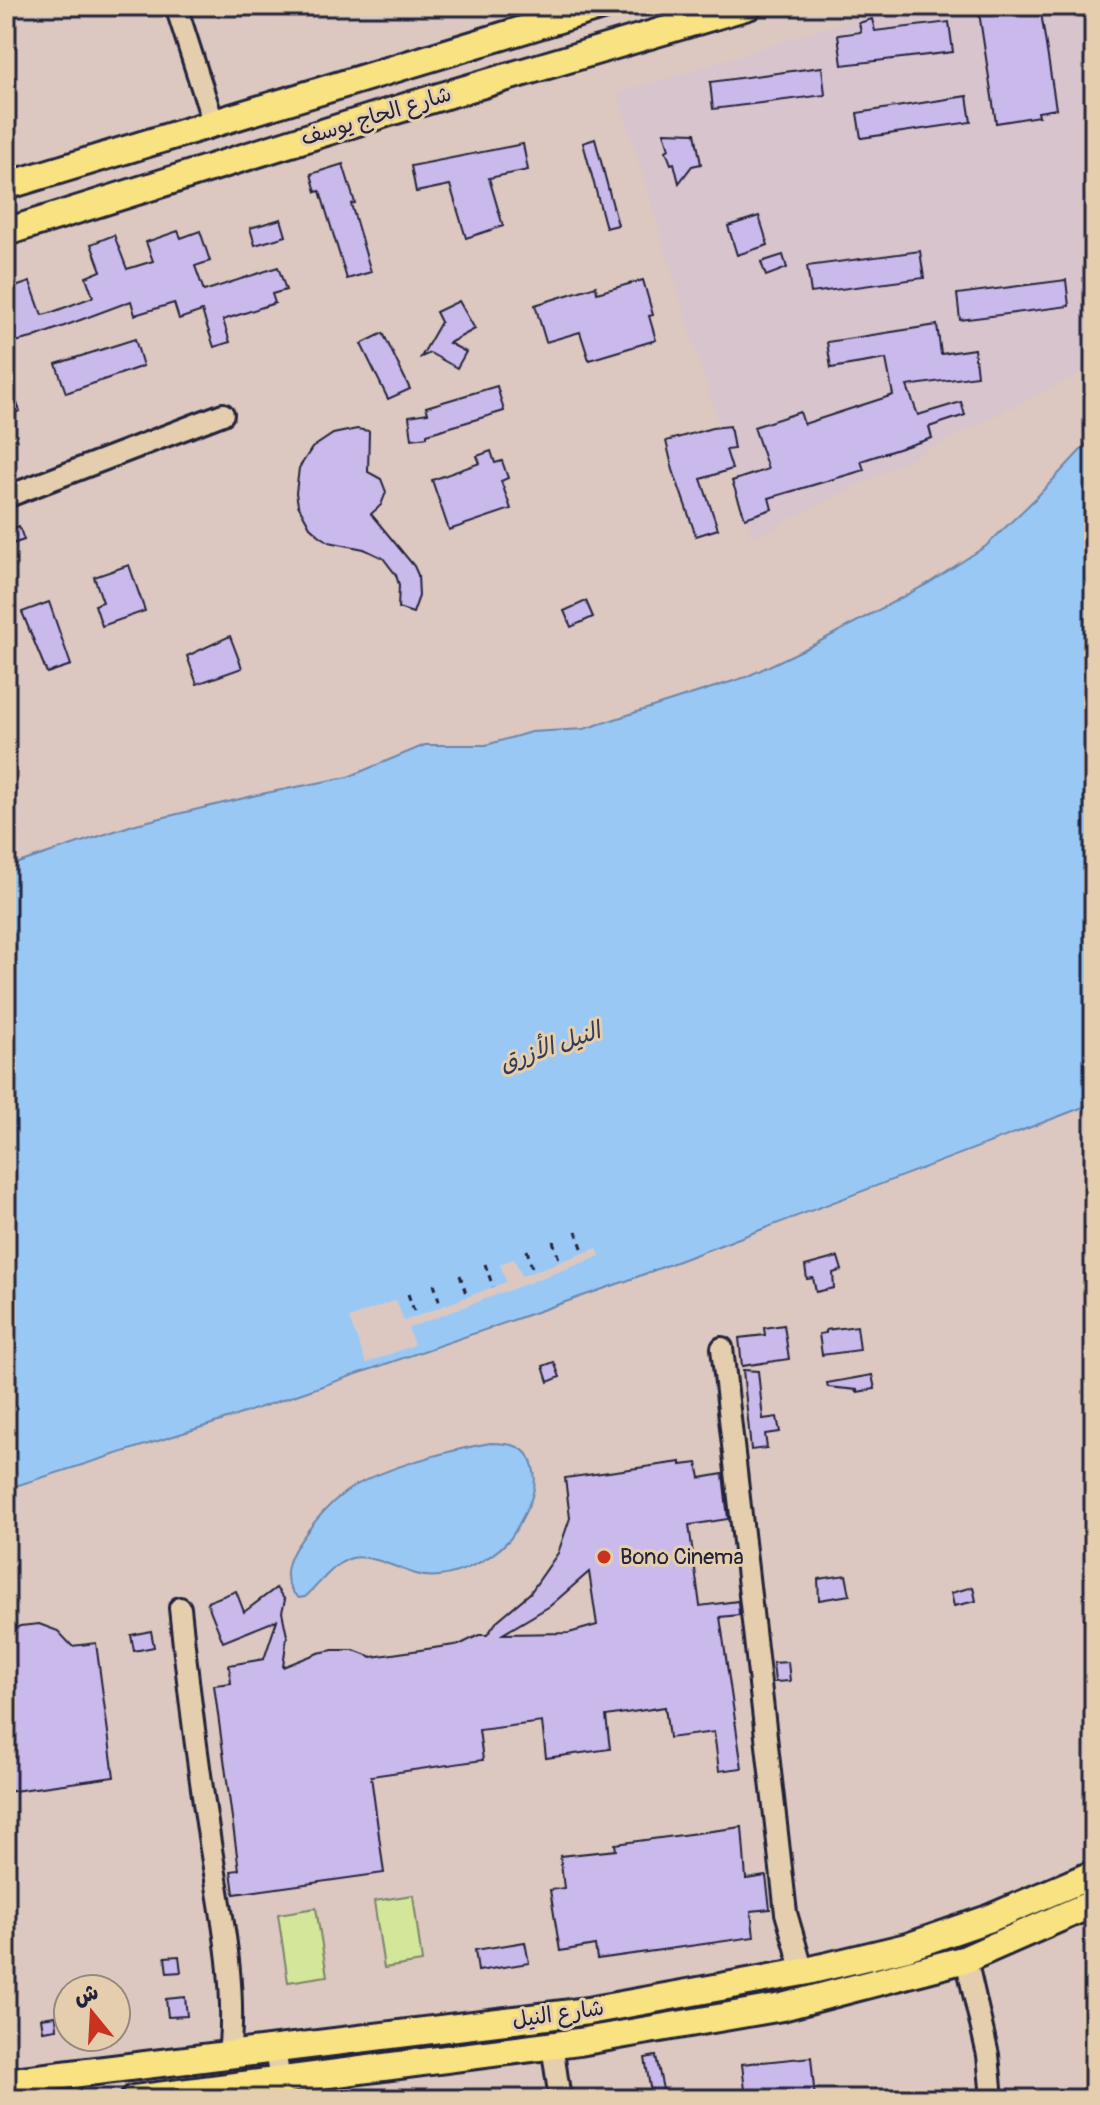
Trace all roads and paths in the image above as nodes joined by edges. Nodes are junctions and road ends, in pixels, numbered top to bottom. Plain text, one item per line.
1 (176, 6) edge
2 (602, 6) edge
3 (609, 6) edge
4 (748, 6) edge
5 (620, 43) junction
6 (213, 122) junction
7 (6, 186) edge
8 (6, 232) edge
9 (223, 414) dead end
10 (6, 497) edge
11 (576, 1231) dead end
12 (553, 1241) dead end
13 (527, 1250) dead end
14 (584, 1253) dead end
15 (560, 1262) dead end
16 (485, 1264) dead end
17 (533, 1272) dead end
18 (460, 1275) dead end
19 (434, 1284) dead end
20 (493, 1287) dead end
21 (408, 1294) dead end
22 (467, 1297) dead end
23 (441, 1307) dead end
24 (416, 1316) dead end
25 (722, 1348) dead end
26 (180, 1608) dead end
27 (1094, 1874) edge
28 (1094, 1903) edge
29 (966, 1959) junction
30 (803, 1972) junction
31 (552, 2045) junction
32 (252, 2052) junction
33 (6, 2082) edge
34 (271, 2090) edge
35 (134, 2099) edge
36 (560, 2099) edge
37 (992, 2099) edge

1 - 6 street
2 - 6 main road, شارع الحاج يوسف
3 - 5 main road
4 - 5 main road, شارع الحاج يوسف
5 - 8 main road, شارع الحاج يوسف
6 - 7 main road, شارع الحاج يوسف
9 - 10 street
11 - 14 path
12 - 15 path
13 - 17 path
16 - 20 path
18 - 22 path
19 - 23 path
21 - 24 path
25 - 30 street
26 - 32 street
27 - 30 main road, شارع النيل
28 - 29 main road, شارع النيل
29 - 31 main road, شارع النيل
29 - 37 street
30 - 32 main road, شارع النيل
31 - 34 main road, شارع النيل
31 - 36 street
32 - 33 main road, شارع النيل
32 - 34 street
34 - 35 main road, شارع النيل

